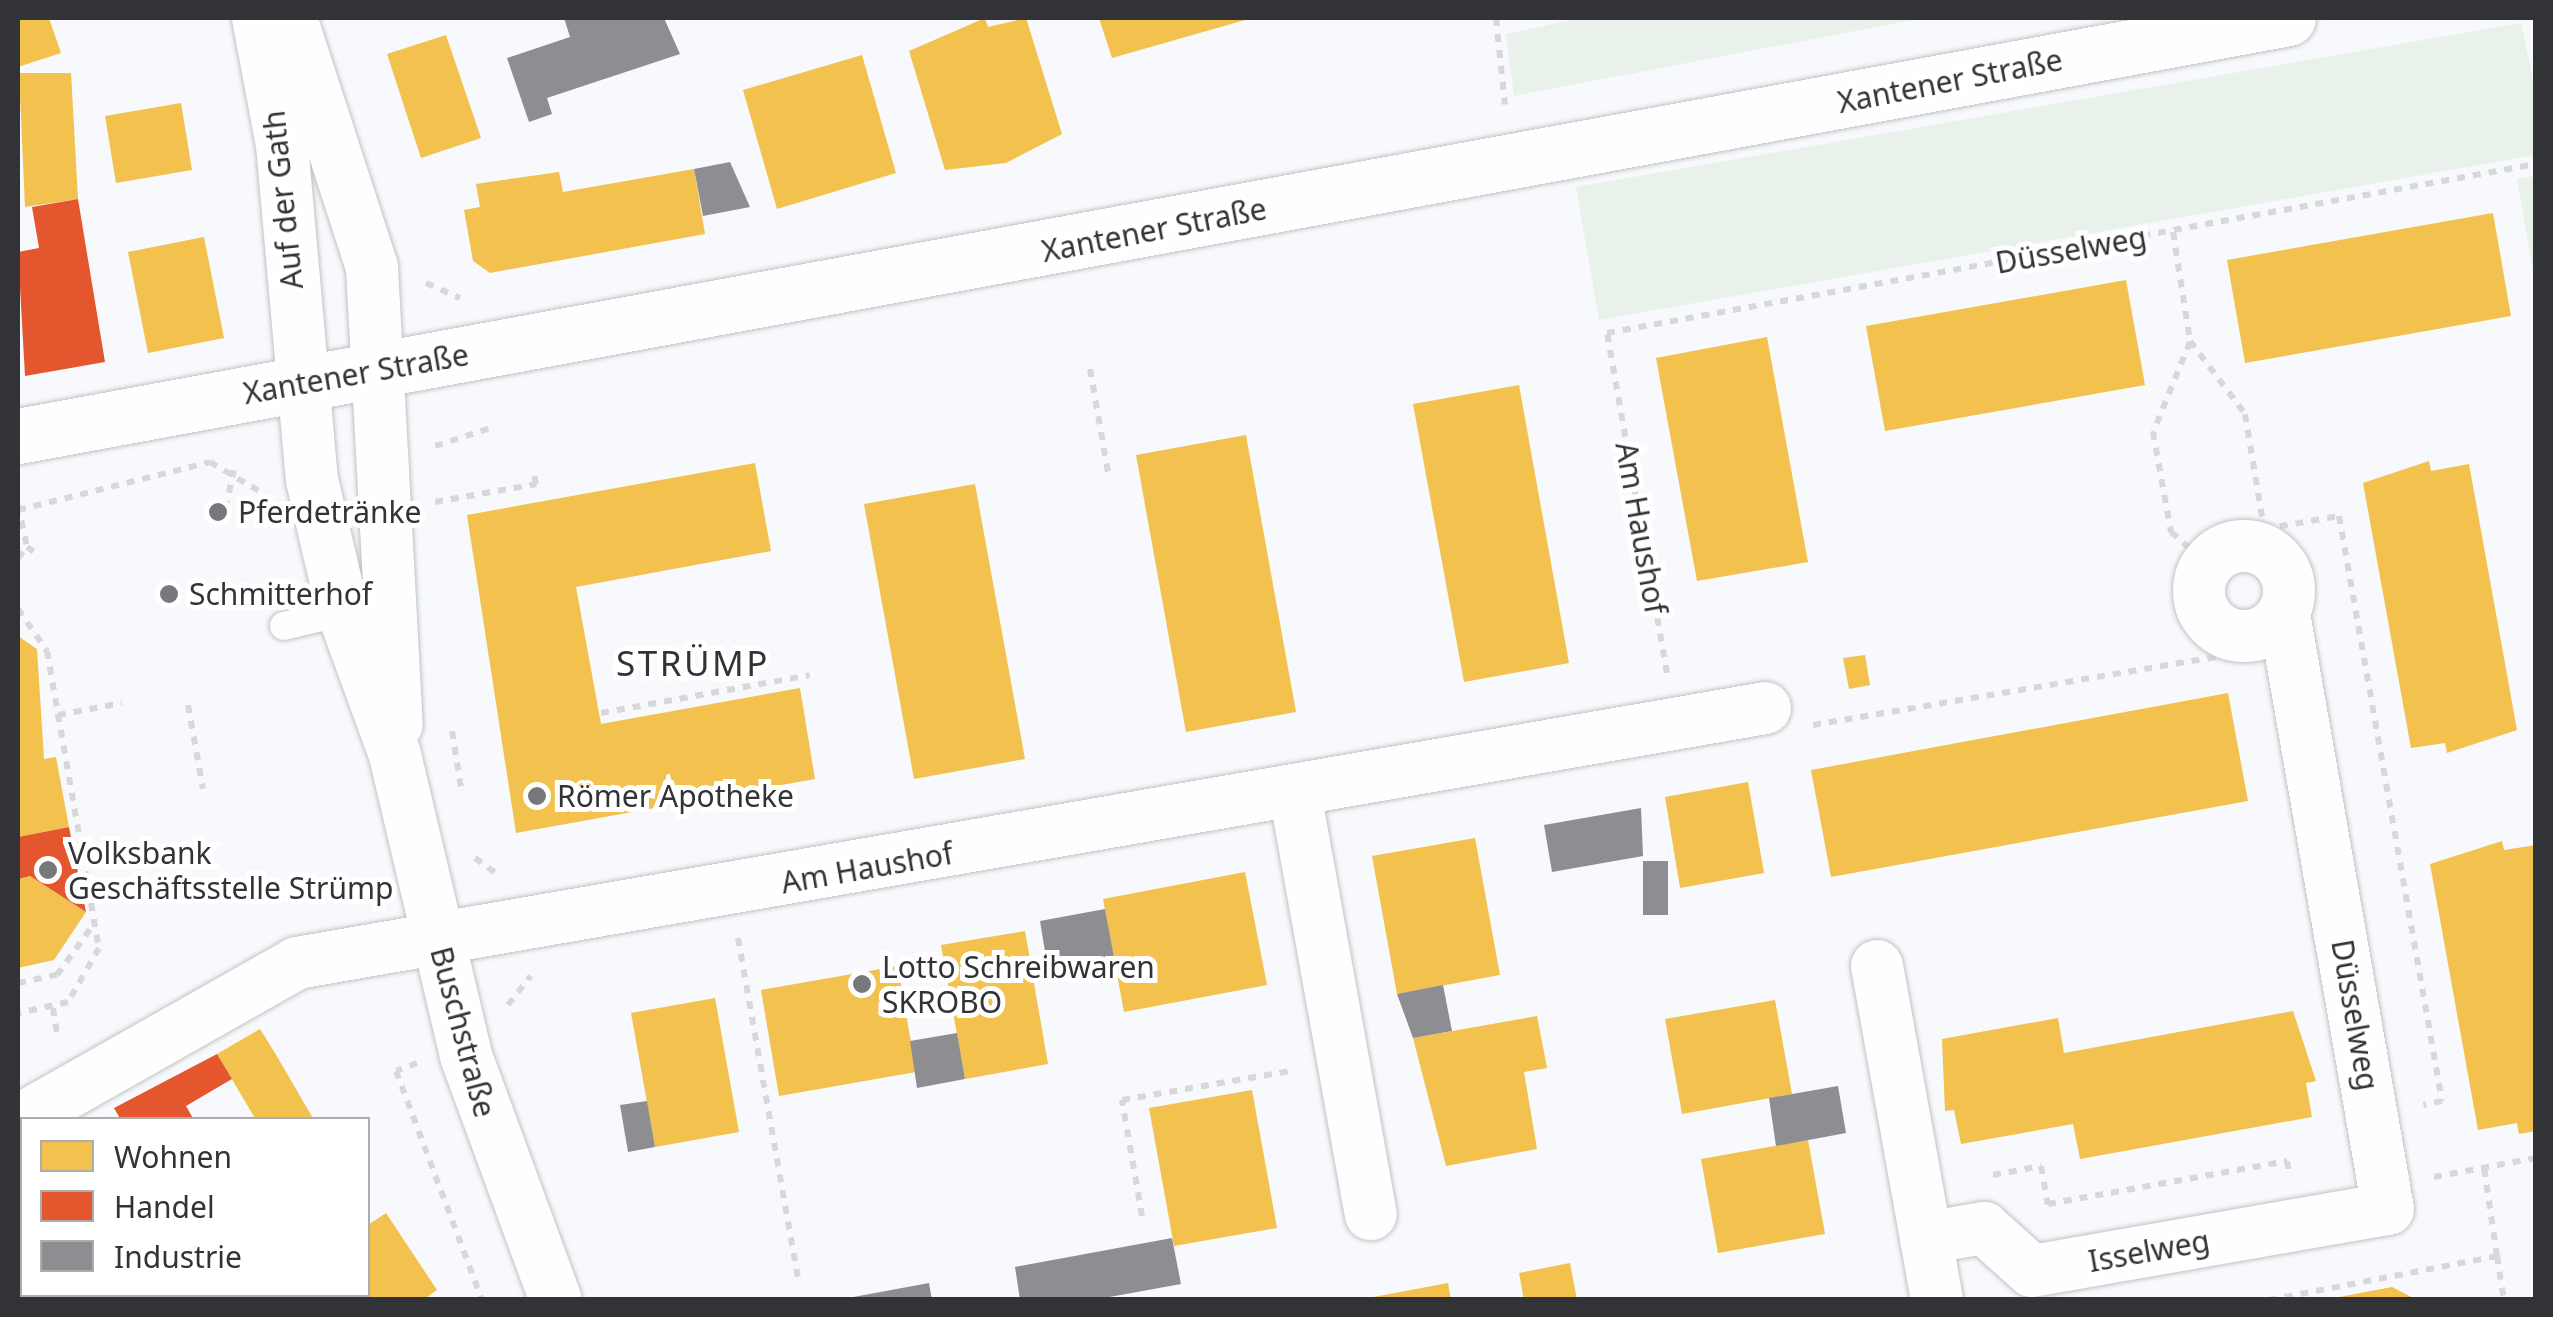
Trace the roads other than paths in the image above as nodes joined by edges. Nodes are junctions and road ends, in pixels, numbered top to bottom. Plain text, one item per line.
1 (258, 18) edge
2 (292, 18) edge
3 (2288, 18) edge
4 (380, 370) junction
5 (299, 384) junction
6 (18, 436) edge
7 (342, 612) junction
8 (284, 626) dead end
9 (2286, 629) junction
10 (1792, 722) road end
11 (395, 755) junction
12 (1296, 793) junction
13 (438, 939) junction
14 (1876, 966) dead end
15 (23, 1117) edge
16 (2386, 1197) joint
17 (1371, 1214) dead end
18 (1922, 1214) junction
19 (556, 1300) edge
20 (1938, 1300) edge

1 - 5 street, Auf der Gath
2 - 4 street, Auf der Gath
3 - 4 main road, Xantener Straße
4 - 5 main road, Xantener Straße
4 - 11 street, Buschstraße
5 - 6 main road, Xantener Straße
5 - 7 street, Buschstraße
7 - 8 lane
7 - 11 street, Buschstraße
9 - 9 street, Düsselweg
9 - 16 street, Düsselweg
10 - 12 street, Am Haushof
11 - 13 street, Buschstraße
12 - 13 street, Am Haushof
12 - 17 street
13 - 15 street, Am Haushof
13 - 19 street, Buschstraße
14 - 18 street
16 - 18 street, Isselweg
18 - 20 street

